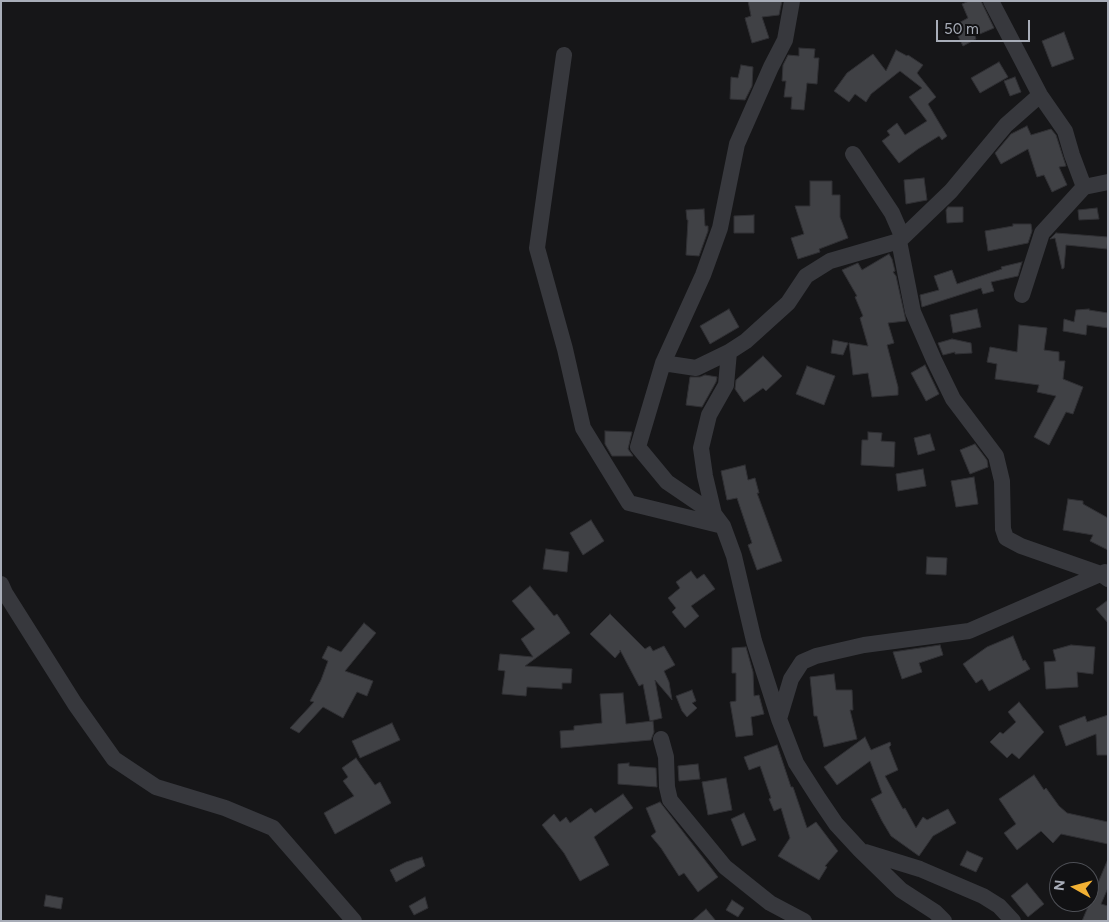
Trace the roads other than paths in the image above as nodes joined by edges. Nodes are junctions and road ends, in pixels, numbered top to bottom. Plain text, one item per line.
1 (792, 1) edge
2 (991, 1) edge
3 (564, 55) dead end
4 (1040, 96) junction
5 (853, 154) dead end
6 (1108, 182) edge
7 (1084, 187) junction
8 (899, 241) junction
9 (1022, 295) dead end
10 (729, 352) junction
11 (663, 364) junction
12 (719, 520) junction
13 (1105, 575) edge
14 (1, 584) edge
15 (778, 718) junction
16 (661, 739) dead end
17 (860, 850) junction
18 (354, 921) edge
19 (804, 921) edge
20 (944, 921) edge
21 (1013, 921) edge

1 - 11 street
2 - 4 street
3 - 12 street
4 - 7 street
4 - 8 street
5 - 8 street
6 - 7 street
7 - 9 street
8 - 10 street
8 - 13 street
10 - 11 street
10 - 12 street
11 - 12 street
12 - 15 street
13 - 15 street
14 - 18 street
15 - 17 street
16 - 19 street
17 - 20 street
17 - 21 street

